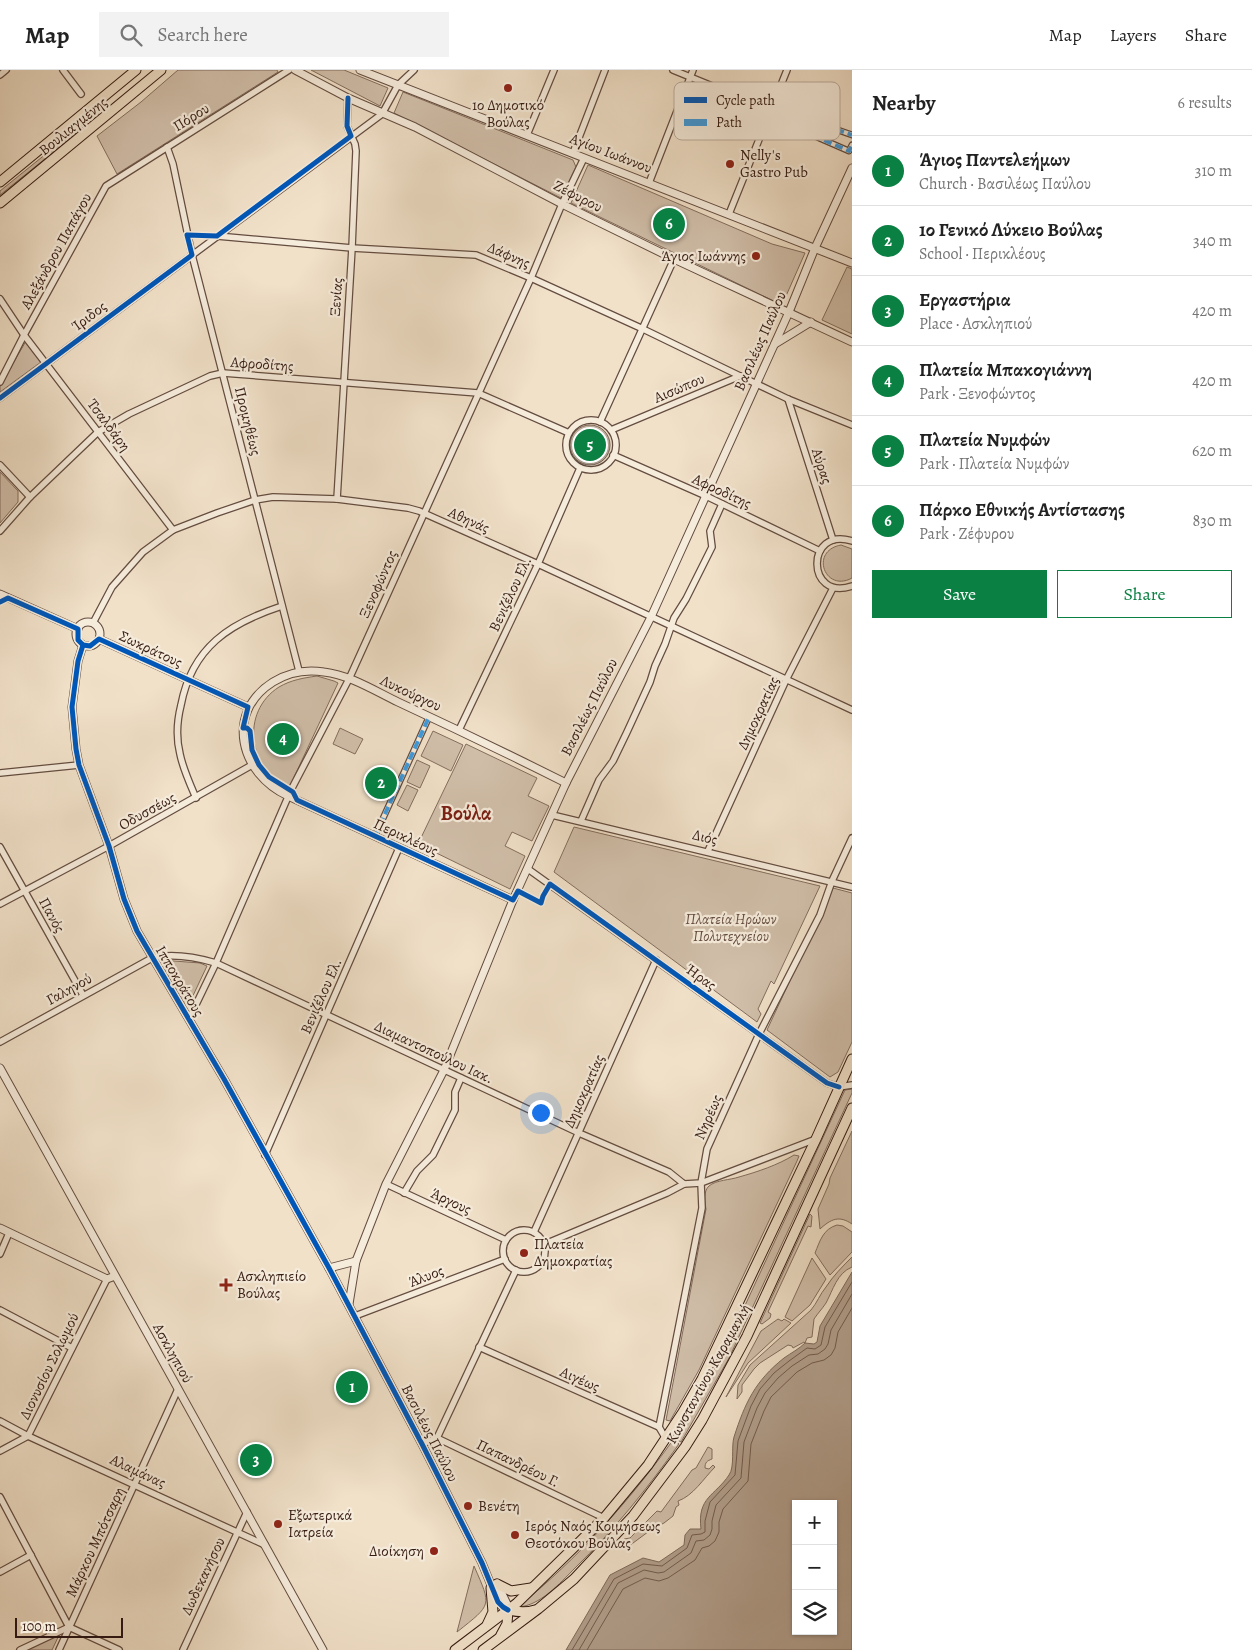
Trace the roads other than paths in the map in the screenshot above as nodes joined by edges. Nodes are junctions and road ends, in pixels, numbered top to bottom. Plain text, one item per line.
1 (6, 70) edge
2 (63, 70) edge
3 (136, 70) edge
4 (161, 70) edge
5 (289, 70) edge
6 (295, 70) edge
7 (360, 70) edge
8 (414, 70) edge
9 (554, 70) edge
10 (605, 70) edge
11 (673, 70) edge
12 (693, 70) edge
13 (787, 70) edge
14 (0, 75) edge
15 (690, 77) junction
16 (688, 82) edge
17 (702, 82) edge
18 (782, 82) edge
19 (398, 85) junction
20 (81, 94) dead end
21 (348, 98) junction
22 (382, 114) junction
23 (674, 118) edge
24 (840, 131) edge
25 (527, 135) junction
26 (852, 135) edge
27 (352, 136) junction
28 (758, 140) edge
29 (823, 140) edge
30 (852, 144) edge
31 (166, 147) junction
32 (573, 153) junction
33 (584, 158) junction
34 (852, 168) edge
35 (0, 182) edge
36 (649, 183) junction
37 (106, 186) joint
38 (0, 203) edge
39 (562, 204) junction
40 (729, 214) junction
41 (217, 236) junction
42 (352, 248) junction
43 (815, 248) junction
44 (192, 255) junction
45 (674, 259) junction
46 (852, 263) edge
47 (531, 278) junction
48 (0, 299) edge
49 (789, 312) junction
50 (811, 322) junction
51 (644, 329) junction
52 (24, 335) junction
53 (852, 342) edge
54 (774, 345) junction
55 (46, 364) junction
56 (223, 373) junction
57 (740, 376) junction
58 (0, 382) edge
59 (343, 382) junction
60 (756, 383) junction
61 (478, 393) junction
62 (0, 398) edge
63 (788, 398) junction
64 (600, 422) junction
65 (852, 425) edge
66 (611, 430) junction
67 (98, 432) junction
68 (569, 433) junction
69 (614, 455) junction
70 (0, 465) edge
71 (580, 468) junction
72 (706, 496) junction
73 (30, 497) junction
74 (337, 499) junction
75 (255, 500) junction
76 (722, 504) junction
77 (423, 513) junction
78 (173, 530) junction
79 (0, 531) edge
80 (833, 540) junction
81 (852, 540) edge
82 (820, 551) junction
83 (538, 564) junction
84 (833, 588) junction
85 (851, 588) edge
86 (0, 594) edge
87 (282, 606) junction
88 (650, 617) junction
89 (92, 623) junction
90 (670, 626) junction
91 (78, 629) junction
92 (99, 639) junction
93 (83, 645) junction
94 (299, 671) junction
95 (348, 679) junction
96 (187, 680) junction
97 (786, 680) junction
98 (248, 707) junction
99 (852, 710) edge
100 (429, 717) junction
101 (459, 730) junction
102 (79, 765) junction
103 (252, 765) junction
104 (0, 773) edge
105 (566, 783) junction
106 (288, 796) junction
107 (196, 798) junction
108 (552, 814) junction
109 (581, 821) junction
110 (374, 836) junction
111 (852, 838) edge
112 (109, 846) junction
113 (0, 847) edge
114 (399, 848) junction
115 (708, 851) junction
116 (528, 868) junction
117 (832, 881) junction
118 (852, 887) edge
119 (24, 891) junction
120 (513, 900) junction
121 (0, 904) edge
122 (152, 958) junction
123 (656, 960) junction
124 (216, 963) junction
125 (83, 995) junction
126 (326, 1016) junction
127 (189, 1019) junction
128 (758, 1034) junction
129 (0, 1042) edge
130 (852, 1059) edge
131 (0, 1068) edge
132 (444, 1070) junction
133 (461, 1078) junction
134 (852, 1085) edge
135 (839, 1087) junction
136 (852, 1108) edge
137 (579, 1133) junction
138 (816, 1139) junction
139 (265, 1155) junction
140 (701, 1183) junction
141 (386, 1184) junction
142 (684, 1184) junction
143 (404, 1193) junction
144 (0, 1228) edge
145 (534, 1232) junction
146 (9, 1233) junction
147 (506, 1240) junction
148 (544, 1244) junction
149 (0, 1254) edge
150 (505, 1259) junction
151 (356, 1261) junction
152 (329, 1268) junction
153 (516, 1270) junction
154 (115, 1276) junction
155 (107, 1279) junction
156 (349, 1304) junction
157 (0, 1310) edge
158 (355, 1316) junction
159 (480, 1347) junction
160 (72, 1348) junction
161 (178, 1389) junction
162 (0, 1421) edge
163 (659, 1428) junction
164 (28, 1436) junction
165 (437, 1438) junction
166 (666, 1439) junction
167 (422, 1444) junction
168 (0, 1450) edge
169 (135, 1484) junction
170 (0, 1497) edge
171 (247, 1512) junction
172 (604, 1518) junction
173 (237, 1532) junction
174 (265, 1545) junction
175 (31, 1555) junction
176 (0, 1572) edge
177 (494, 1586) junction
178 (534, 1586) junction
179 (538, 1609) junction
180 (508, 1610) junction
181 (69, 1627) junction
182 (486, 1627) junction
183 (499, 1639) junction
184 (20, 1650) edge
185 (59, 1650) edge
186 (119, 1650) edge
187 (183, 1650) edge
188 (323, 1650) edge
189 (455, 1650) edge
190 (483, 1650) edge

1 - 14 street
2 - 20 street
3 - 35 main road, Βουλιαγμένης
4 - 38 main road, Βουλιαγμένης
5 - 31 street, Πόρου
6 - 21 street, Ζέφυρου
7 - 19 street, Αγίου Ιωάννου
8 - 19 street, Ίριδος
9 - 25 street
10 - 32 street
11 - 15 street
12 - 15 street
13 - 18 street
15 - 16 street
15 - 17 street
19 - 22 street, Ίριδος
19 - 25 street, Αγίου Ιωάννου
21 - 22 street, Ζέφυρου
21 - 27 street, Ξενίας
22 - 27 street, Ίριδος
22 - 39 street, Ζέφυρου
23 - 36 street
24 - 26 street
25 - 32 street, Αγίου Ιωάννου
27 - 41 street, Ίριδος
27 - 42 street, Ξενίας
28 - 40 street
29 - 30 street
31 - 37 street, Πόρου
31 - 44 street, Προμηθέως
32 - 33 street, Αγίου Ιωάννου
33 - 36 street, Αγίου Ιωάννου
33 - 39 street, Ξενοφώντος
34 - 43 street, Βασιλέως Παύλου
36 - 40 street, Αγίου Ιωάννου
37 - 52 street, Αλεξάνδρου Παπάγου
39 - 45 street, Ζέφυρου
39 - 47 street, Ξενοφώντος
40 - 43 street, Αγίου Ιωάννου
41 - 42 street, Δάφνης
41 - 44 street, Ίριδος
42 - 47 street, Δάφνης
42 - 59 street, Ξενίας
43 - 46 street, Αγίου Ιωάννου
43 - 49 street, Βασιλέως Παύλου
44 - 55 street, Ίριδος
44 - 56 street, Προμηθέως
45 - 49 street, Ζέφυρου
45 - 51 street
47 - 51 street, Δάφνης
47 - 61 street, Ξενοφώντος
48 - 52 street, Τσαλδάρη
49 - 50 street, Ζέφυρου
49 - 54 street, Βασιλέως Παύλου
50 - 53 street, Ζέφυρου
50 - 54 street
51 - 57 street, Δάφνης
51 - 64 street
52 - 55 street, Τσαλδάρη
52 - 58 street, Αλεξάνδρου Παπάγου
54 - 60 street, Βασιλέως Παύλου
55 - 62 street, Ίριδος
55 - 67 street, Τσαλδάρη
56 - 59 street, Αφροδίτης
56 - 67 street, Αφροδίτης
56 - 75 street, Προμηθέως
57 - 60 street
57 - 66 street, Αισώπου
59 - 61 street, Αφροδίτης
59 - 74 street, Ξενίας
60 - 63 street
60 - 72 street, Βασιλέως Παύλου
61 - 68 street, Αφροδίτης
61 - 77 street, Ξενοφώντος
63 - 65 street
63 - 80 street, Αύρας
64 - 66 street
64 - 68 street
66 - 69 street
67 - 73 street, Αφροδίτης
67 - 78 street, Τσαλδάρη
68 - 71 street
69 - 71 street
69 - 72 street, Αφροδίτης
70 - 73 street
71 - 83 street, Βενιζέλου Ελ.
72 - 76 street, Αφροδίτης
72 - 88 street, Βασιλέως Παύλου
73 - 79 street, Αφροδίτης
74 - 75 street, Αθηνάς
74 - 77 street, Αθηνάς
75 - 78 street, Αθηνάς
75 - 87 street, Προμηθέως
76 - 82 street, Αφροδίτης
76 - 90 street
77 - 83 street, Αθηνάς
77 - 95 street, Ξενοφώντος
78 - 89 street, Αθηνάς
80 - 81 street
80 - 82 street
82 - 84 street
83 - 88 street, Αθηνάς
83 - 101 street, Βενιζέλου Ελ.
84 - 85 street
84 - 97 street, Δημοκρατίας
86 - 91 street
87 - 94 street, Προμηθέως
87 - 96 street
88 - 90 street, Αθηνάς
88 - 105 street, Βασιλέως Παύλου
89 - 91 street
89 - 92 street, Σωκράτους
90 - 97 street, Αθηνάς
90 - 109 street
91 - 93 street
92 - 93 street, Σωκράτους
92 - 96 street, Σωκράτους
93 - 102 street, Ιπποκράτους
94 - 95 street, Λυκούργου
94 - 98 street, Λυκούργου
95 - 100 street, Λυκούργου
95 - 106 street, Ξενοφώντος
96 - 98 street, Σωκράτους
96 - 107 street
97 - 99 street, Αθηνάς
97 - 115 street, Δημοκρατίας
98 - 103 street, Περικλέους
100 - 101 street, Λυκούργου
100 - 110 street
101 - 105 street, Λυκούργου
102 - 104 street
102 - 112 street, Ιπποκράτους
103 - 106 street, Περικλέους
103 - 107 street, Οδυσσέως
105 - 108 street, Βασιλέως Παύλου
106 - 110 street, Περικλέους
106 - 124 street, Ξενοφώντος
107 - 112 street, Οδυσσέως
108 - 109 street, Διός
108 - 116 street, Βασιλέως Παύλου
109 - 115 street, Διός
110 - 114 street, Περικλέους
111 - 117 street, Νηρέως
112 - 119 street, Οδυσσέως
112 - 122 street, Ιπποκράτους
113 - 119 street, Πανός
114 - 120 street, Περικλέους
114 - 126 street, Βενιζέλου Ελ.
115 - 117 street, Διός
116 - 120 street, Βασιλέως Παύλου
116 - 123 street, Ήρας
117 - 118 street, Διός
117 - 128 street, Νηρέως
119 - 121 street, Οδυσσέως
119 - 125 street, Πανός
120 - 132 street, Βασιλέως Παύλου
122 - 124 street, Διαμαντοπούλου Ιακ.
122 - 125 street, Γαληνού
122 - 127 street, Ιπποκράτους
123 - 128 street, Ήρας
123 - 137 street, Δημοκρατίας
124 - 126 street, Διαμαντοπούλου Ιακ.
124 - 127 street, Ξενοφώντος
125 - 129 street, Γαληνού
126 - 132 street, Διαμαντοπούλου Ιακ.
126 - 139 street, Βενιζέλου Ελ.
127 - 139 street, Ιπποκράτους
128 - 135 street, Ήρας
128 - 140 street, Νηρέως
130 - 135 main road, Κωνσταντίνου Καραμανλή
131 - 154 street, Ασκληπιού
132 - 133 street, Διαμαντοπούλου Ιακ.
132 - 141 street, Βασιλέως Παύλου
133 - 137 street, Διαμαντοπούλου Ιακ.
133 - 143 street
134 - 135 street
135 - 138 main road, Κωνσταντίνου Καραμανλή
136 - 179 main road, Κωνσταντίνου Καραμανλή
137 - 142 street, Διαμαντοπούλου Ιακ.
137 - 145 street, Δημοκρατίας
138 - 140 street
138 - 166 main road, Κωνσταντίνου Καραμανλή
139 - 152 street, Ιπποκράτους
140 - 142 street
140 - 163 street, Νηρέως
141 - 143 street, Άργους
141 - 151 street, Βασιλέως Παύλου
142 - 148 street
143 - 147 street, Άργους
144 - 146 street
145 - 147 street
145 - 148 street
146 - 149 street
146 - 155 street
147 - 150 street
148 - 153 street
150 - 153 street
150 - 158 street, Άλυος
151 - 152 street
151 - 156 street, Βασιλέως Παύλου
152 - 156 street, Ιπποκράτους
153 - 159 street
154 - 155 street
154 - 161 street, Ασκληπιού
155 - 160 street, Διονυσίου Σολωμού
156 - 158 street, Βασιλέως Παύλου
157 - 160 street
158 - 167 street, Βασιλέως Παύλου
159 - 163 street, Αιγέως
159 - 165 street
160 - 164 street, Διονυσίου Σολωμού
161 - 169 street, Μάρκου Μπότσαρη
161 - 171 street, Ασκληπιού
162 - 164 street, Αλαμάνας
163 - 166 street
164 - 168 street, Διονυσίου Σολωμού
164 - 169 street, Αλαμάνας
165 - 167 street
165 - 172 street, Παπανδρέου Γ.
166 - 172 main road, Κωνσταντίνου Καραμανλή
167 - 177 street, Βασιλέως Παύλου
169 - 173 street, Αλαμάνας
169 - 181 street, Μάρκου Μπότσαρη
170 - 175 street
171 - 173 street, Δωδεκανήσου
171 - 174 street, Ασκληπιού
172 - 178 main road, Κωνσταντίνου Καραμανλή
173 - 174 street, Αλαμάνας
173 - 187 street, Δωδεκανήσου
174 - 188 street, Ασκληπιού
175 - 176 street
175 - 181 street
177 - 178 main road
177 - 180 street, Βασιλέως Παύλου
177 - 182 main road
178 - 180 main road, Κωνσταντίνου Καραμανλή
179 - 180 main road
179 - 183 main road, Κωνσταντίνου Καραμανλή
180 - 182 main road, Κωνσταντίνου Καραμανλή
180 - 183 main road
181 - 184 street
181 - 185 street, Μάρκου Μπότσαρη
181 - 186 street
182 - 189 main road, Κωνσταντίνου Καραμανλή
183 - 190 main road, Κωνσταντίνου Καραμανλή

